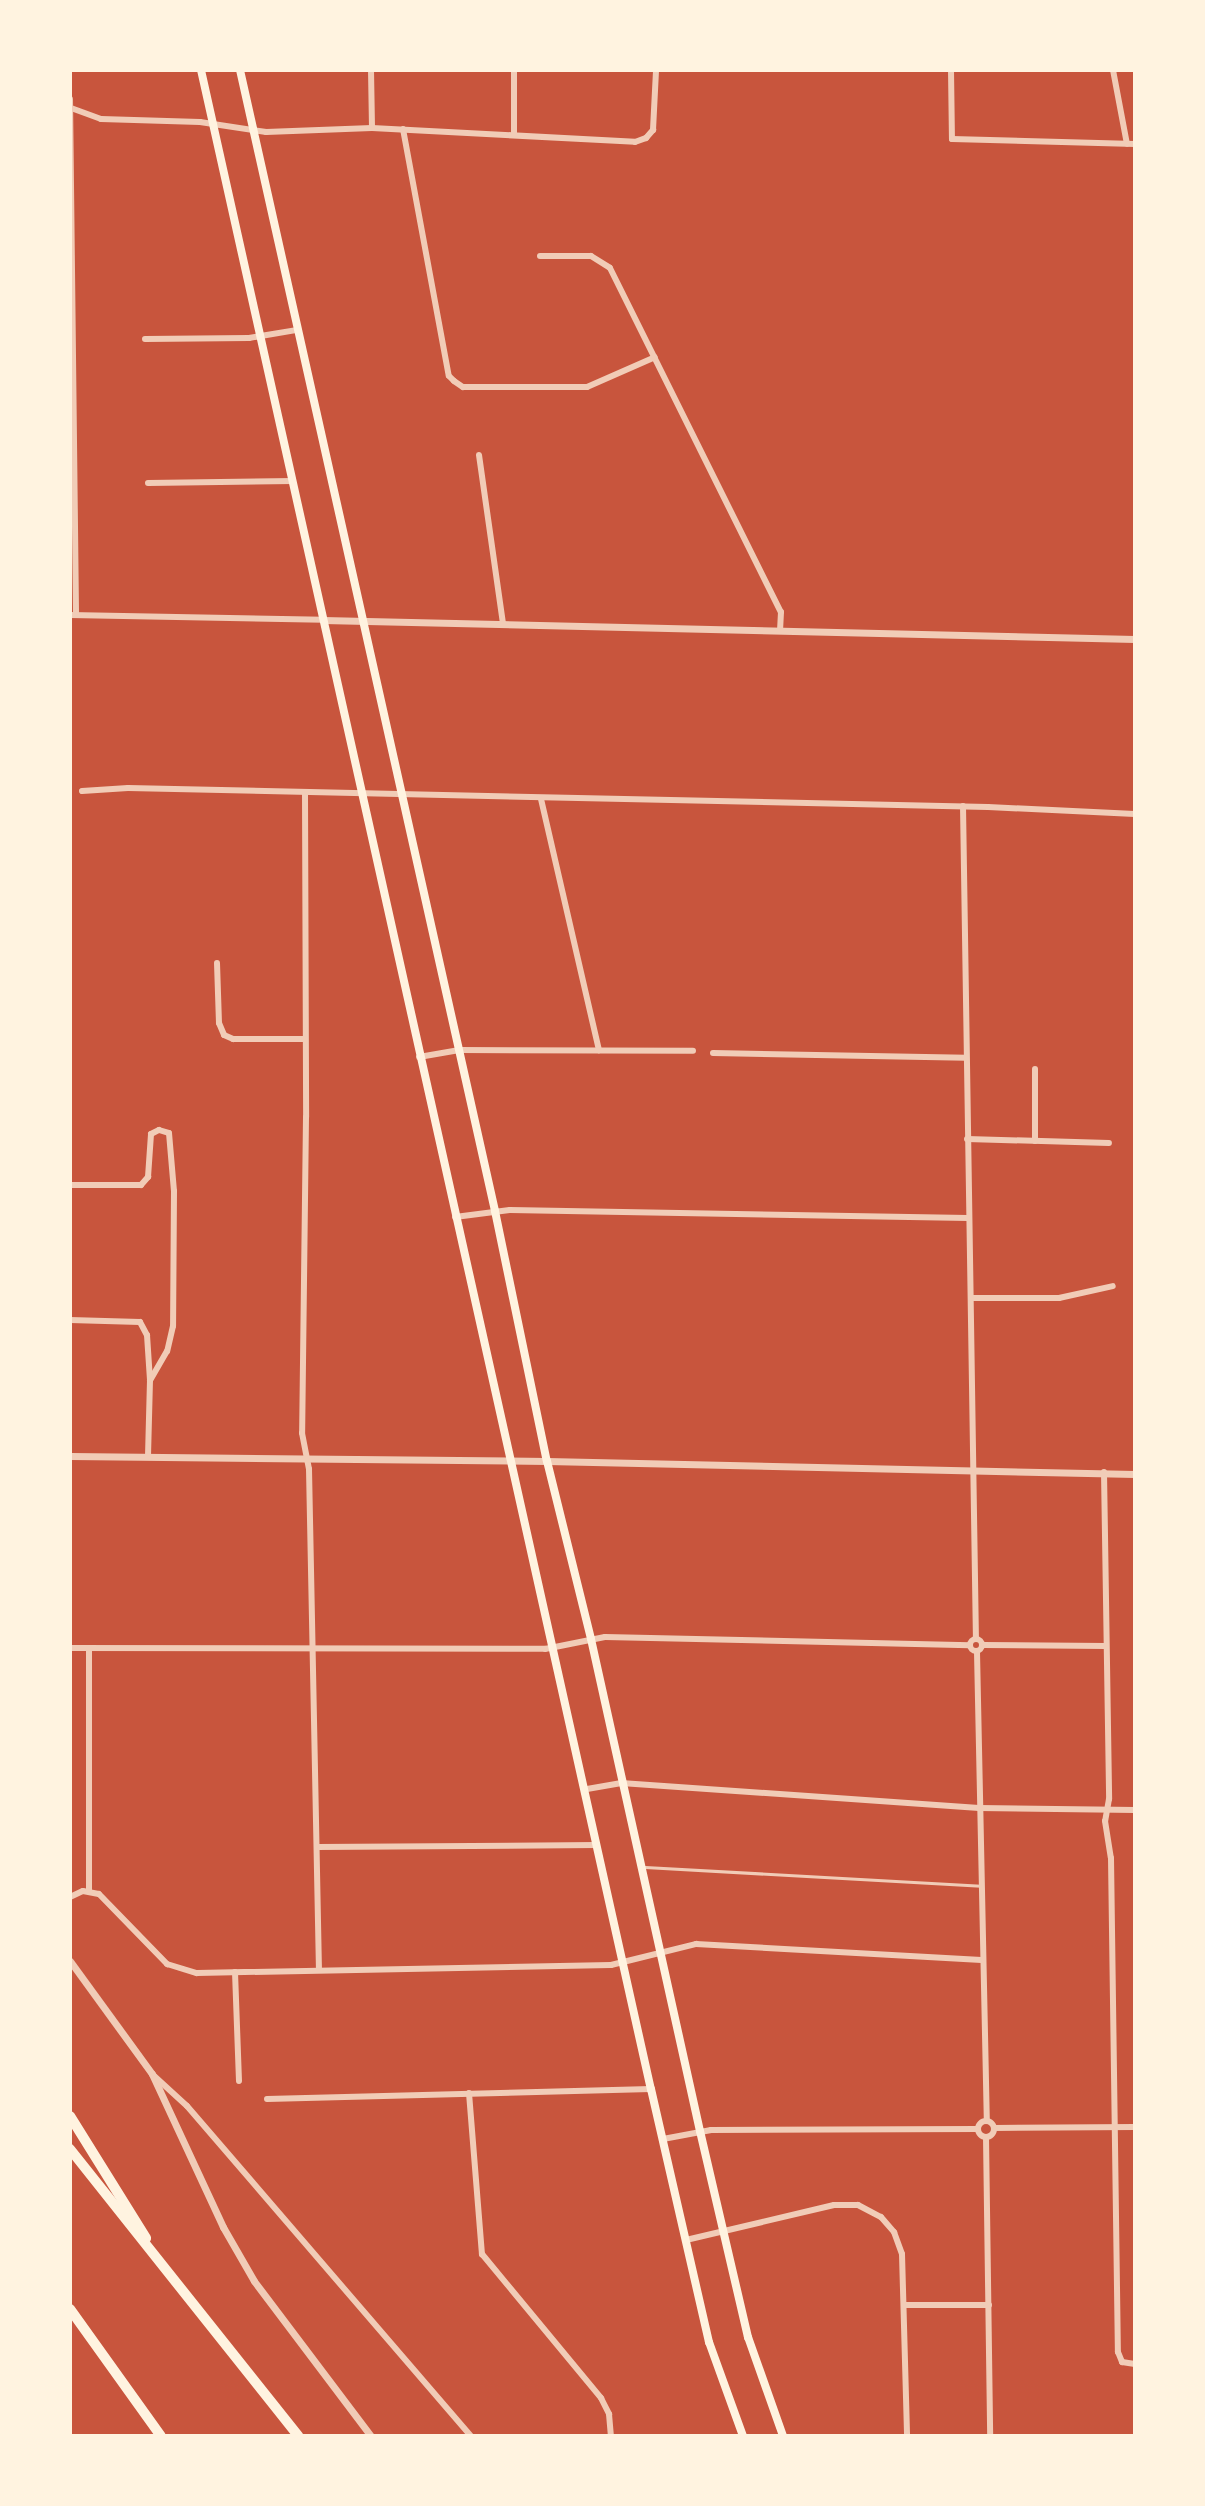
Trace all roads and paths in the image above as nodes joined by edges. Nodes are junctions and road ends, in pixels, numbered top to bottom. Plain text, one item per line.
1 (201, 70) edge
2 (240, 70) edge
3 (371, 70) edge
4 (514, 70) edge
5 (656, 70) edge
6 (951, 70) edge
7 (1113, 70) edge
8 (70, 99) edge
9 (71, 108) edge
10 (213, 124) junction
11 (372, 128) junction
12 (253, 129) junction
13 (403, 129) junction
14 (514, 134) junction
15 (1131, 144) edge
16 (70, 207) edge
17 (540, 256) dead end
18 (297, 330) junction
19 (260, 336) junction
20 (145, 339) dead end
21 (655, 357) junction
22 (479, 455) dead end
23 (293, 481) junction
24 (148, 483) dead end
25 (73, 615) edge
26 (323, 620) junction
27 (361, 620) junction
28 (503, 624) junction
29 (780, 630) junction
30 (1135, 639) edge
31 (82, 791) dead end
32 (305, 794) junction
33 (361, 794) junction
34 (401, 795) junction
35 (541, 799) junction
36 (963, 806) junction
37 (1135, 814) edge
38 (217, 963) dead end
39 (304, 1039) junction
40 (459, 1050) junction
41 (599, 1050) junction
42 (693, 1051) dead end
43 (713, 1053) dead end
44 (419, 1057) junction
45 (966, 1058) junction
46 (1035, 1069) dead end
47 (967, 1139) junction
48 (1035, 1141) junction
49 (1109, 1143) dead end
50 (70, 1185) edge
51 (495, 1211) junction
52 (455, 1217) junction
53 (968, 1218) junction
54 (1113, 1286) dead end
55 (971, 1298) junction
56 (70, 1320) edge
57 (150, 1380) junction
58 (70, 1456) edge
59 (148, 1456) junction
60 (306, 1457) junction
61 (514, 1461) junction
62 (547, 1461) junction
63 (974, 1468) junction
64 (1104, 1472) junction
65 (1135, 1474) edge
66 (591, 1639) junction
67 (976, 1639) junction
68 (970, 1645) junction
69 (983, 1645) junction
70 (1106, 1646) junction
71 (70, 1648) edge
72 (89, 1648) junction
73 (556, 1648) junction
74 (312, 1649) junction
75 (977, 1652) junction
76 (621, 1783) junction
77 (587, 1789) junction
78 (979, 1808) junction
79 (1107, 1810) junction
80 (1135, 1810) edge
81 (599, 1845) junction
82 (317, 1847) junction
83 (641, 1867) junction
84 (980, 1886) junction
85 (89, 1891) junction
86 (70, 1897) edge
87 (662, 1950) junction
88 (982, 1960) junction
89 (70, 1961) edge
90 (624, 1963) junction
91 (319, 1970) junction
92 (235, 1972) junction
93 (152, 2074) junction
94 (239, 2081) dead end
95 (651, 2089) junction
96 (469, 2093) junction
97 (267, 2099) dead end
98 (70, 2116) edge
99 (987, 2121) junction
100 (1115, 2127) junction
101 (1135, 2127) edge
102 (994, 2128) junction
103 (978, 2129) junction
104 (700, 2131) junction
105 (986, 2137) junction
106 (663, 2139) junction
107 (70, 2149) edge
108 (724, 2230) junction
109 (686, 2240) junction
110 (171, 2281) junction
111 (904, 2305) junction
112 (989, 2305) junction
113 (70, 2309) edge
114 (1135, 2364) edge
115 (161, 2436) edge
116 (298, 2436) edge
117 (371, 2436) edge
118 (471, 2436) edge
119 (611, 2436) edge
120 (743, 2436) edge
121 (783, 2436) edge
122 (907, 2436) edge
123 (990, 2436) edge

1 - 10 main road
2 - 12 main road
3 - 11 street
4 - 14 street
5 - 14 street
6 - 15 street
7 - 15 street
8 - 9 street
9 - 10 street
9 - 16 street
10 - 12 street
10 - 19 main road
11 - 12 street
11 - 13 street
12 - 18 main road
13 - 14 street
13 - 21 street
16 - 25 street
17 - 21 street
18 - 19 street
18 - 27 main road
19 - 20 street
19 - 23 main road
21 - 29 street
22 - 28 street
23 - 24 street
23 - 26 main road
25 - 26 street
26 - 27 street
26 - 33 main road
27 - 28 street
27 - 34 main road
28 - 29 street
29 - 30 street
31 - 32 street
32 - 33 street
32 - 39 street
33 - 34 street
33 - 44 main road
34 - 35 street
34 - 40 main road
35 - 36 street
35 - 41 street
36 - 37 street
36 - 45 street
38 - 39 street
39 - 60 street
40 - 41 street
40 - 44 street
40 - 51 main road
41 - 42 street
43 - 45 street
44 - 52 main road
45 - 47 street
46 - 48 street
47 - 48 street
47 - 53 street
48 - 49 street
50 - 57 street
51 - 52 street
51 - 53 street
51 - 62 main road
52 - 61 main road
53 - 55 street
54 - 55 street
55 - 63 street
56 - 57 street
57 - 59 street
58 - 59 street
59 - 60 street
60 - 61 street
60 - 74 street
61 - 62 street
61 - 73 main road
62 - 63 street
62 - 66 main road
63 - 64 street
63 - 67 street
64 - 65 street
64 - 70 street
66 - 68 street
66 - 73 street
66 - 76 main road
67 - 68 street
67 - 69 street
68 - 75 street
69 - 70 street
69 - 75 street
70 - 79 street
71 - 72 street
72 - 74 street
72 - 85 street
73 - 74 street
73 - 77 main road
74 - 82 street
75 - 78 street
76 - 77 street
76 - 78 street
76 - 83 main road
77 - 81 main road
78 - 79 street
78 - 84 street
79 - 80 street
79 - 100 street
81 - 82 street
81 - 90 main road
82 - 91 street
83 - 84 lane
83 - 87 main road
84 - 88 street
85 - 86 street
85 - 92 street
87 - 88 street
87 - 90 street
87 - 104 main road
88 - 99 street
89 - 93 street
90 - 91 street
90 - 95 main road
91 - 92 street
92 - 94 street
93 - 117 street
93 - 118 street
95 - 96 street
95 - 106 main road
96 - 97 street
96 - 119 street
98 - 110 highway
99 - 102 street
99 - 103 street
100 - 101 street
100 - 102 street
100 - 114 street
102 - 105 street
103 - 104 street
103 - 105 street
104 - 106 street
104 - 108 main road
105 - 112 street
106 - 109 main road
107 - 110 highway
108 - 109 street
108 - 111 street
108 - 121 main road
109 - 120 main road
110 - 116 highway
111 - 112 street
111 - 122 street
112 - 123 street
113 - 115 highway

